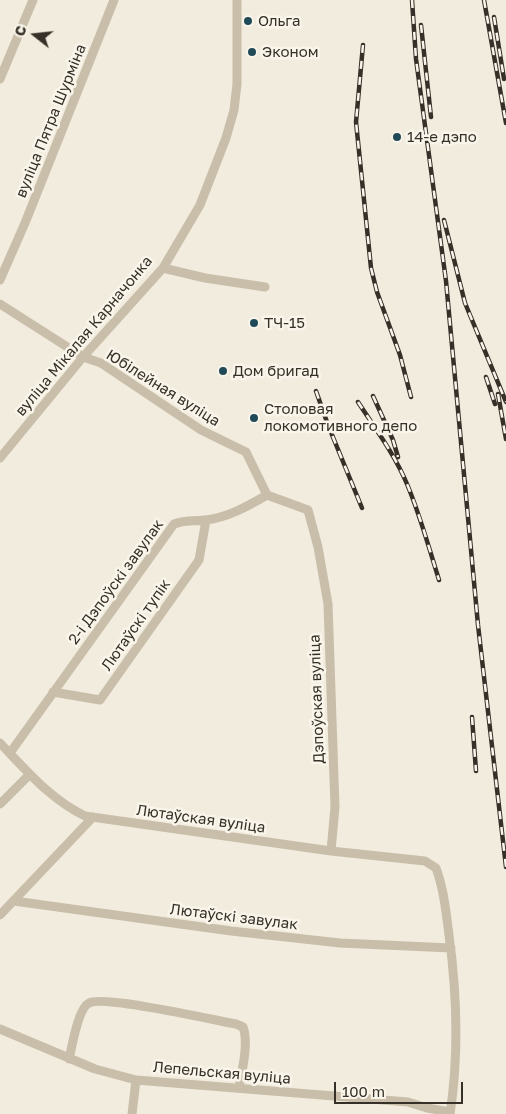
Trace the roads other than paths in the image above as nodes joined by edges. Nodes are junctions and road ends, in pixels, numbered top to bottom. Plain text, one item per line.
1 (33, 0) edge
2 (114, 0) edge
3 (237, 0) edge
4 (0, 80) edge
5 (162, 268) junction
6 (0, 280) edge
7 (265, 287) dead end
8 (0, 304) edge
9 (83, 357) junction
10 (0, 458) edge
11 (266, 495) junction
12 (206, 520) junction
13 (53, 692) junction
14 (0, 743) edge
15 (10, 753) junction
16 (29, 775) junction
17 (0, 804) edge
18 (93, 818) junction
19 (331, 851) junction
20 (14, 902) junction
21 (0, 915) edge
22 (451, 948) junction
23 (0, 1029) edge
24 (69, 1059) junction
25 (136, 1080) junction
26 (239, 1088) junction
27 (425, 1111) edge
28 (450, 1113) edge
29 (132, 1114) edge

1 - 4 street
2 - 6 street, вуліца Пятра Шурміна
3 - 5 street, вуліца Мікалая Карначонка
5 - 7 street
5 - 9 street, вуліца Мікалая Карначонка
8 - 9 street, Юбілейная вуліца
9 - 10 street, вуліца Мікалая Карначонка
9 - 11 street, Юбілейная вуліца
11 - 12 street, 2-і Дэпоўскі завулак
11 - 19 street, Дэпоўская вуліца
12 - 13 street, 2-і Дэпоўскі завулак
12 - 13 street, Лютаўскі тупік
13 - 15 street, 2-і Дэпоўскі завулак
14 - 15 street, Лютаўская вуліца
15 - 16 street, Лютаўская вуліца
16 - 17 street
16 - 18 street, Лютаўская вуліца
18 - 19 street, Лютаўская вуліца
18 - 20 street
19 - 22 street, Лютаўская вуліца
20 - 21 street
20 - 22 street, Лютаўскі завулак
22 - 28 street
23 - 24 street, Лепельская вуліца
24 - 25 street, Лепельская вуліца
24 - 26 street
25 - 26 street, Лепельская вуліца
25 - 29 street
26 - 27 street, Лепельская вуліца
27 - 28 street, Лепельская вуліца

